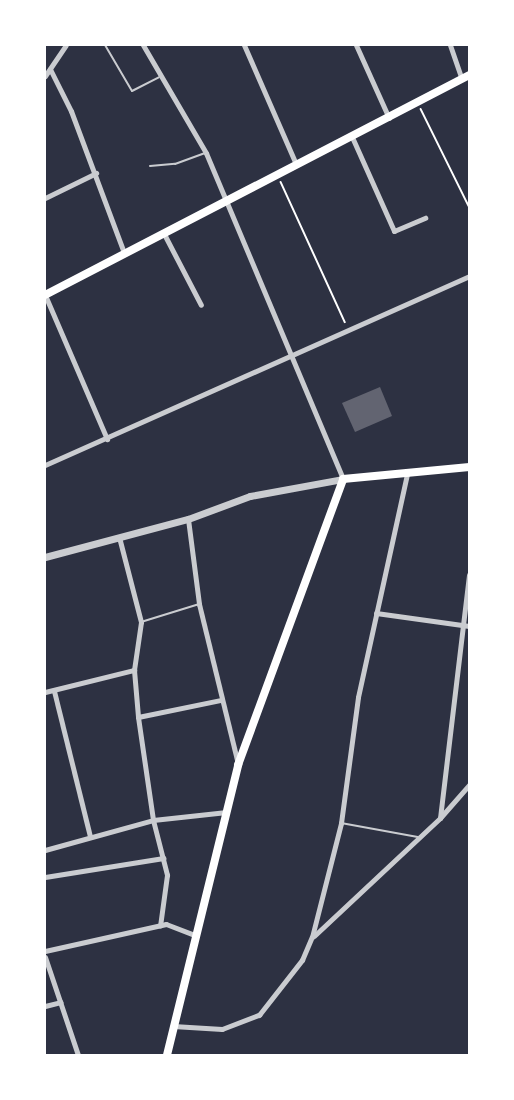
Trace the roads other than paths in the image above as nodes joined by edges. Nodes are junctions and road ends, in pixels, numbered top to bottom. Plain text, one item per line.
1 (66, 45) edge
2 (105, 45) edge
3 (143, 45) edge
4 (244, 45) edge
5 (356, 45) edge
6 (450, 45) edge
7 (51, 69) junction
8 (45, 76) edge
9 (162, 76) junction
10 (466, 77) edge
11 (389, 118) junction
12 (352, 137) junction
13 (206, 153) junction
14 (296, 164) junction
15 (150, 166) dead end
16 (96, 173) junction
17 (45, 198) edge
18 (226, 199) junction
19 (425, 218) dead end
20 (163, 232) junction
21 (124, 253) junction
22 (469, 276) edge
23 (45, 295) edge
24 (201, 304) dead end
25 (293, 353) junction
26 (106, 439) junction
27 (45, 465) edge
28 (469, 467) edge
29 (407, 474) junction
30 (343, 479) junction
31 (188, 519) junction
32 (119, 537) junction
33 (45, 556) edge
34 (469, 575) edge
35 (199, 604) junction
36 (376, 613) junction
37 (141, 622) junction
38 (461, 626) junction
39 (469, 626) edge
40 (134, 670) junction
41 (54, 691) junction
42 (45, 692) edge
43 (221, 700) junction
44 (138, 717) junction
45 (238, 765) junction
46 (468, 788) edge
47 (229, 812) junction
48 (440, 818) junction
49 (153, 820) junction
50 (341, 823) junction
51 (90, 837) junction
52 (418, 837) junction
53 (45, 850) edge
54 (163, 858) junction
55 (45, 877) edge
56 (160, 926) junction
57 (197, 936) junction
58 (312, 937) junction
59 (45, 951) edge
60 (45, 957) edge
61 (61, 1002) junction
62 (45, 1006) edge
63 (173, 1026) junction
64 (78, 1055) edge
65 (167, 1055) edge

1 - 7 street
2 - 9 lane
3 - 9 street
4 - 14 street
5 - 11 street
6 - 10 street
7 - 8 street
7 - 16 street
9 - 13 street
10 - 11 main road
11 - 12 main road
12 - 14 main road
12 - 19 street
13 - 15 lane
13 - 18 street
14 - 18 main road
16 - 17 street
16 - 21 street
18 - 20 main road
18 - 25 street
20 - 21 main road
20 - 24 street
21 - 23 main road
22 - 25 street
23 - 26 street
25 - 26 street
25 - 30 street
26 - 27 street
28 - 29 main road
29 - 30 main road
29 - 36 street
30 - 31 street
30 - 45 main road
31 - 32 street
31 - 35 street
32 - 33 street
32 - 37 street
34 - 38 street
35 - 37 lane
35 - 43 street
36 - 38 street
36 - 50 street
37 - 40 street
38 - 39 street
38 - 48 street
40 - 41 street
40 - 44 street
41 - 42 street
41 - 51 street
43 - 44 street
43 - 45 street
44 - 49 street
45 - 47 main road
46 - 48 street
47 - 49 street
47 - 57 main road
48 - 52 street
49 - 51 street
49 - 54 street
50 - 52 lane
50 - 58 street
51 - 53 street
52 - 58 street
54 - 55 street
54 - 56 street
56 - 57 street
56 - 59 street
57 - 63 main road
58 - 63 street
60 - 61 street
61 - 62 street
61 - 64 street
63 - 65 main road

